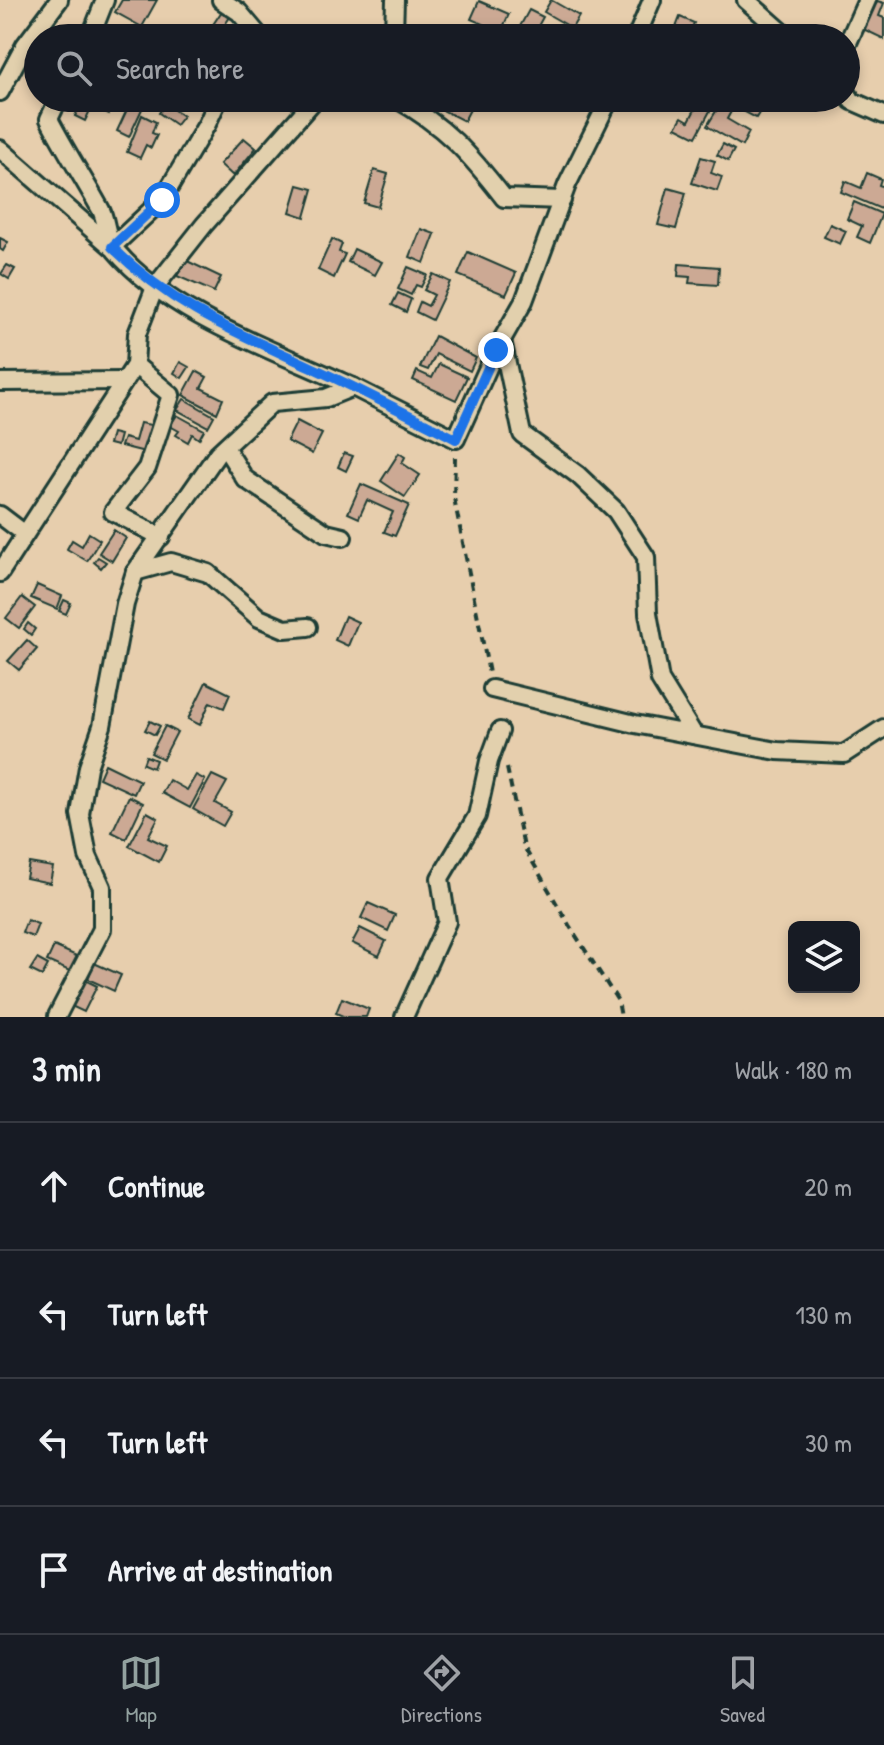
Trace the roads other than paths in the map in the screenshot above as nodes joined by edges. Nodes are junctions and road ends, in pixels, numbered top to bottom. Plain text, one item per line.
1 (105, 0) edge
2 (221, 0) edge
3 (395, 0) edge
4 (652, 0) edge
5 (746, 0) edge
6 (867, 0) edge
7 (50, 4) edge
8 (38, 24) edge
9 (96, 24) edge
10 (249, 24) edge
11 (394, 24) edge
12 (642, 24) edge
13 (773, 24) edge
14 (856, 24) edge
15 (24, 47) edge
16 (0, 92) edge
17 (860, 104) edge
18 (52, 112) edge
19 (213, 112) edge
20 (304, 112) edge
21 (421, 112) edge
22 (603, 112) edge
23 (884, 115) edge
24 (0, 149) edge
25 (562, 200) junction
26 (112, 247) junction
27 (155, 287) junction
28 (502, 340) junction
29 (135, 365) junction
30 (124, 381) junction
31 (0, 382) edge
32 (353, 387) junction
33 (225, 447) junction
34 (0, 515) edge
35 (25, 534) junction
36 (161, 537) junction
37 (343, 537) dead end
38 (135, 572) junction
39 (0, 573) edge
40 (308, 627) dead end
41 (492, 689) dead end
42 (884, 728) edge
43 (500, 731) dead end
44 (694, 735) junction
45 (57, 1016) edge
46 (404, 1017) edge

1 - 9 street
2 - 10 street
3 - 11 street
4 - 12 street
5 - 13 street
6 - 14 street
7 - 8 street
15 - 16 street
17 - 23 street
18 - 26 street
19 - 26 street
20 - 27 street
21 - 25 street
22 - 25 street
24 - 26 street
25 - 28 street
26 - 27 street
27 - 29 street
27 - 32 street
28 - 32 street
28 - 44 street
29 - 30 street
29 - 36 street
30 - 31 street
30 - 35 street
32 - 33 street
33 - 36 street
33 - 37 street
34 - 35 street
35 - 39 street
36 - 38 street
38 - 40 street
38 - 45 street
41 - 44 street
42 - 44 street
43 - 46 street

